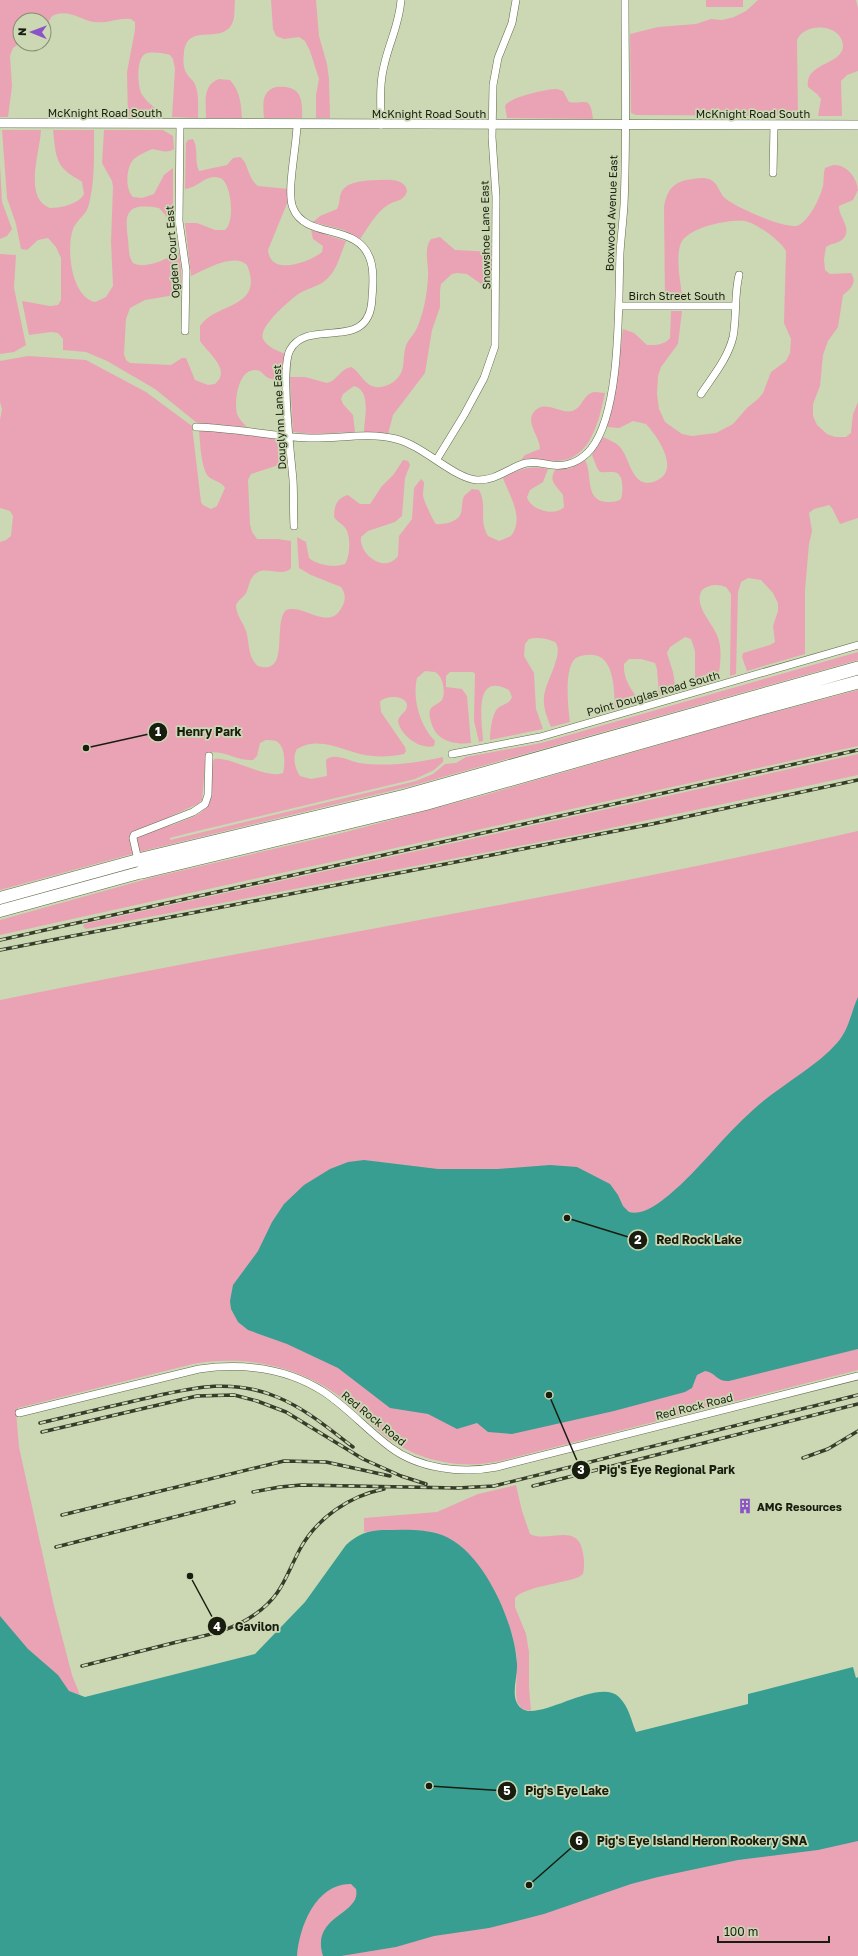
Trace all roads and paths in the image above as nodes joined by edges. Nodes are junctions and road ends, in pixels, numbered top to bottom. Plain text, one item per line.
1 (401, 0) edge
2 (516, 0) edge
3 (625, 0) edge
4 (0, 123) edge
5 (180, 124) junction
6 (297, 124) junction
7 (381, 125) junction
8 (492, 125) junction
9 (774, 125) junction
10 (858, 125) edge
11 (625, 126) junction
12 (773, 173) dead end
13 (739, 275) dead end
14 (620, 306) junction
15 (735, 306) junction
16 (185, 331) dead end
17 (701, 394) dead end
18 (196, 427) dead end
19 (289, 435) junction
20 (437, 459) junction
21 (294, 526) dead end
22 (858, 645) edge
23 (858, 668) edge
24 (858, 682) edge
25 (452, 754) dead end
26 (208, 756) dead end
27 (140, 866) junction
28 (0, 898) edge
29 (0, 911) edge
30 (858, 1376) edge
31 (19, 1414) dead end

1 - 7 street
2 - 8 street, Snowshoe Lane East
3 - 11 street, Boxwood Avenue East
4 - 5 street, McKnight Road South
5 - 6 street, McKnight Road South
5 - 16 street, Ogden Court East
6 - 7 street, McKnight Road South
6 - 19 street, Douglynn Lane East
7 - 8 street, McKnight Road South
8 - 11 street, McKnight Road South
8 - 20 street, Snowshoe Lane East
9 - 10 street, McKnight Road South
9 - 11 street, McKnight Road South
9 - 12 street
11 - 14 street, Boxwood Avenue East
13 - 15 street
14 - 15 street, Birch Street South
14 - 20 street, Boxwood Avenue East
15 - 17 street
18 - 19 street, Boxwood Avenue East
19 - 20 street, Boxwood Avenue East
19 - 21 street, Douglynn Lane East
22 - 25 street, Point Douglas Road South
23 - 27 highway
24 - 27 highway
26 - 27 street
27 - 28 highway
27 - 29 highway
30 - 31 street, Red Rock Road

